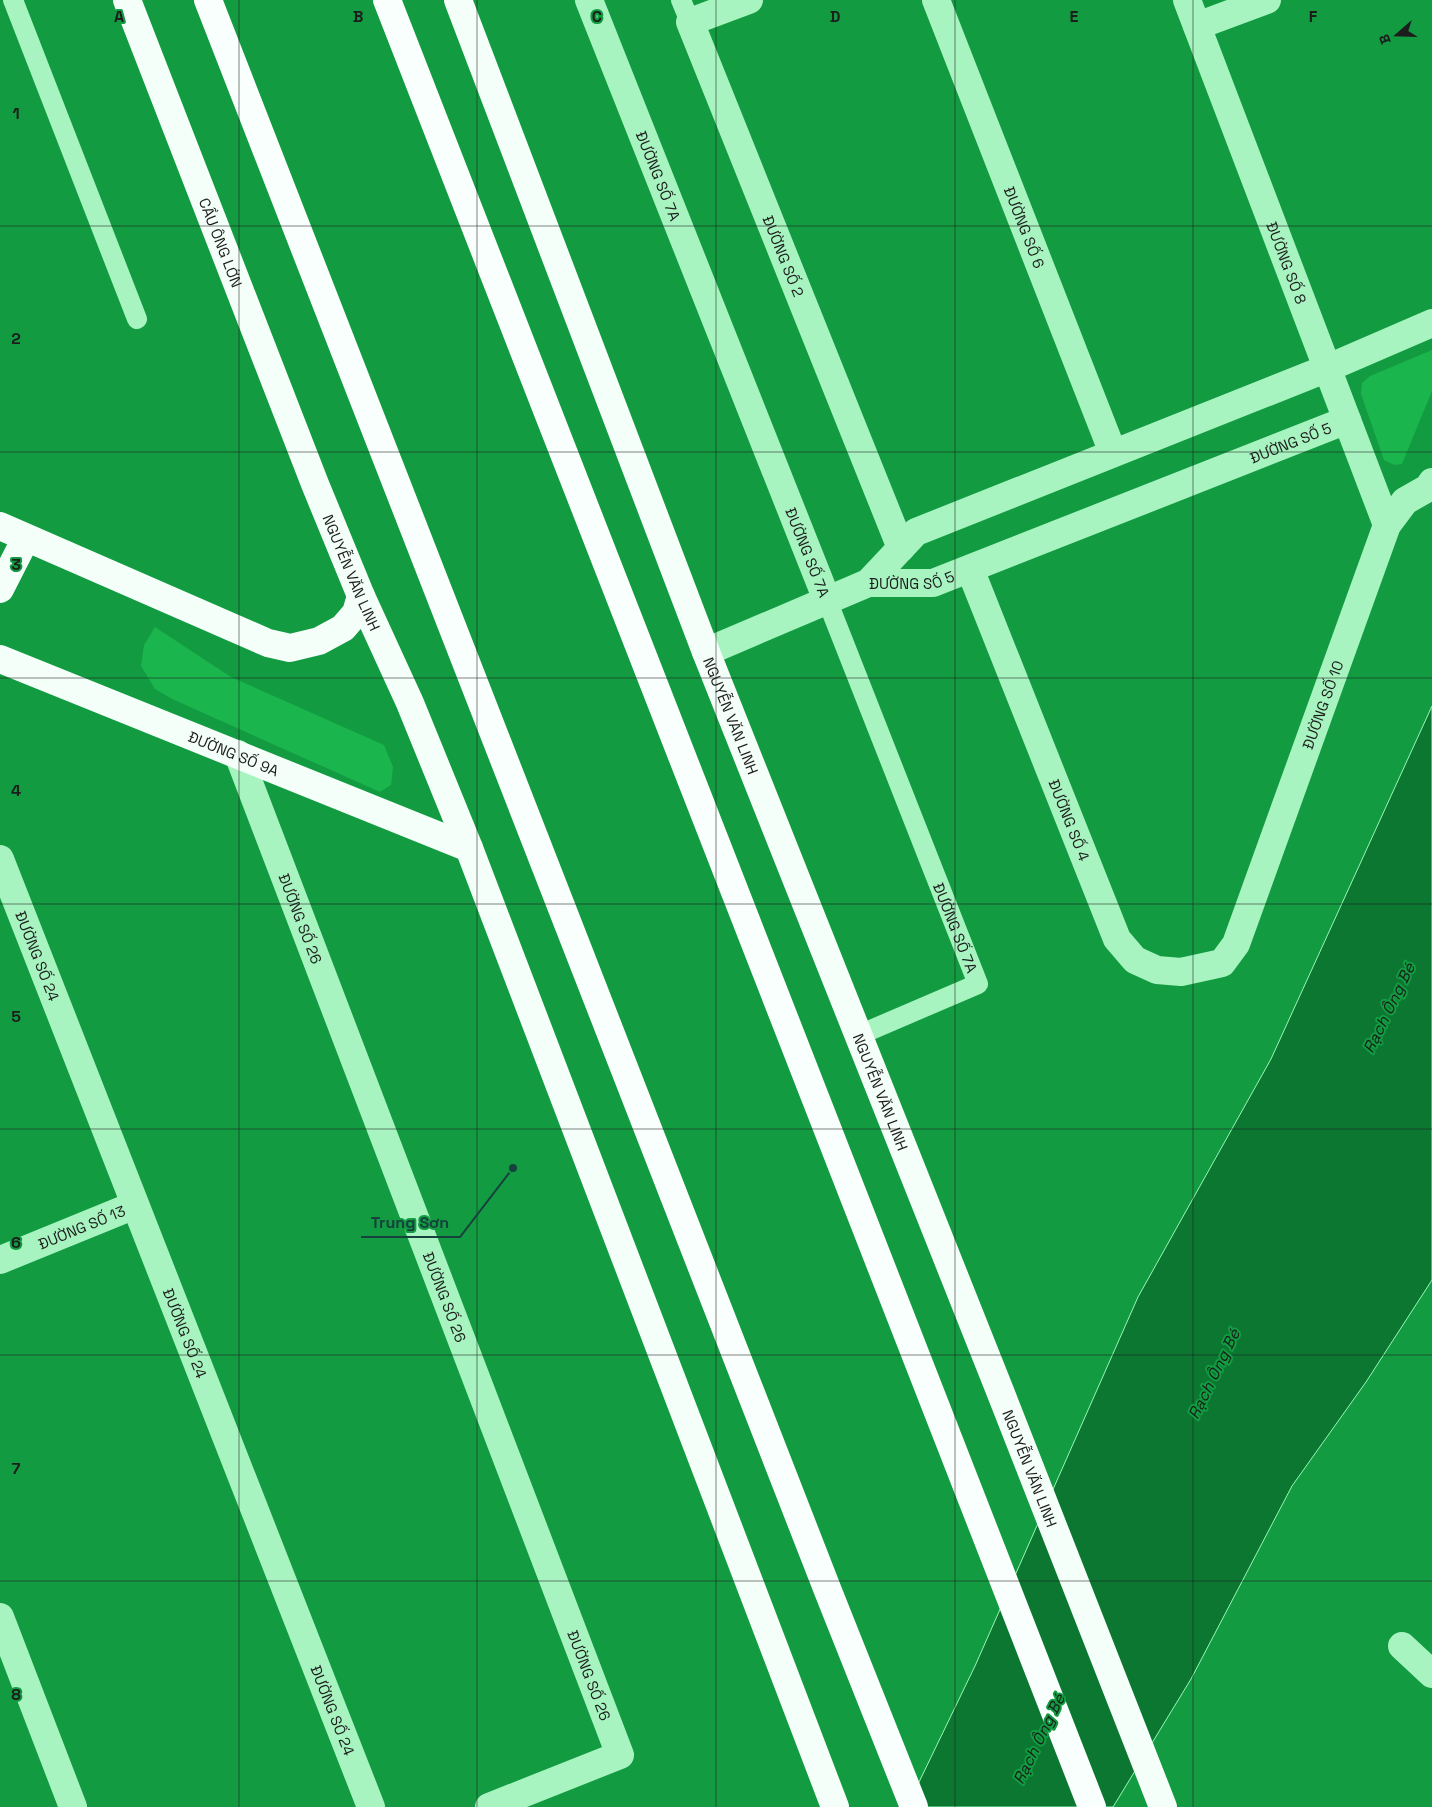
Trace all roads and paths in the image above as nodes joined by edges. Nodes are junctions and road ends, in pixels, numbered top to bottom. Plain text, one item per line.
1 (13, 0) edge
2 (127, 0) edge
3 (208, 0) edge
4 (387, 0) edge
5 (458, 0) edge
6 (588, 0) edge
7 (749, 0) edge
8 (936, 0) edge
9 (1188, 0) edge
10 (1268, 0) edge
11 (686, 11) edge
12 (1197, 26) junction
13 (138, 319) dead end
14 (1432, 323) edge
15 (1328, 368) junction
16 (1347, 420) junction
17 (1113, 453) junction
18 (1432, 482) edge
19 (315, 484) joint
20 (1387, 525) junction
21 (0, 526) edge
22 (26, 538) junction
23 (901, 548) junction
24 (970, 569) junction
25 (868, 583) junction
26 (0, 589) edge
27 (361, 596) junction
28 (827, 600) junction
29 (706, 652) junction
30 (0, 659) edge
31 (238, 754) junction
32 (469, 848) junction
33 (0, 860) edge
34 (1236, 944) joint
35 (859, 1035) junction
36 (136, 1205) junction
37 (0, 1260) edge
38 (0, 1617) edge
39 (1402, 1646) dead end
40 (1432, 1674) edge
41 (73, 1807) edge
42 (371, 1807) edge
43 (489, 1807) edge
44 (835, 1807) edge
45 (914, 1807) edge
46 (1092, 1807) edge
47 (1163, 1807) edge

1 - 13 lane
2 - 19 main road, CẦU ÔNG LỚN
3 - 45 highway
4 - 46 highway
5 - 29 main road, NGUYỄN VĂN LINH
6 - 28 street, ĐƯỜNG SỐ 7A
7 - 11 street, ĐƯỜNG SỐ 2
8 - 17 street, ĐƯỜNG SỐ 6
9 - 12 street, ĐƯỜNG SỐ 8
10 - 12 street
11 - 23 street, ĐƯỜNG SỐ 2
12 - 15 street, ĐƯỜNG SỐ 8
14 - 15 street, ĐƯỜNG SỐ 5
15 - 16 street, ĐƯỜNG SỐ 8
15 - 17 street, ĐƯỜNG SỐ 5
16 - 20 street, ĐƯỜNG SỐ 8
16 - 24 street, ĐƯỜNG SỐ 5
17 - 23 street, ĐƯỜNG SỐ 5
18 - 20 street, ĐƯỜNG SỐ 10
19 - 27 main road, NGUYỄN VĂN LINH
20 - 34 street, ĐƯỜNG SỐ 10
21 - 22 main road
22 - 26 main road
22 - 27 main road
23 - 25 street, ĐƯỜNG SỐ 5
24 - 25 street, ĐƯỜNG SỐ 5
24 - 34 street, ĐƯỜNG SỐ 4
25 - 28 street
27 - 32 main road, NGUYỄN VĂN LINH
28 - 29 street
28 - 35 lane, ĐƯỜNG SỐ 7A
29 - 35 main road, NGUYỄN VĂN LINH
30 - 31 main road, ĐƯỜNG SỐ 9A
31 - 32 main road, ĐƯỜNG SỐ 9A
31 - 43 street, ĐƯỜNG SỐ 26
32 - 44 main road, NGUYỄN VĂN LINH
33 - 36 street, ĐƯỜNG SỐ 24
35 - 47 main road, NGUYỄN VĂN LINH
36 - 37 street, ĐƯỜNG SỐ 13
36 - 42 street, ĐƯỜNG SỐ 24
38 - 41 street
39 - 40 street

